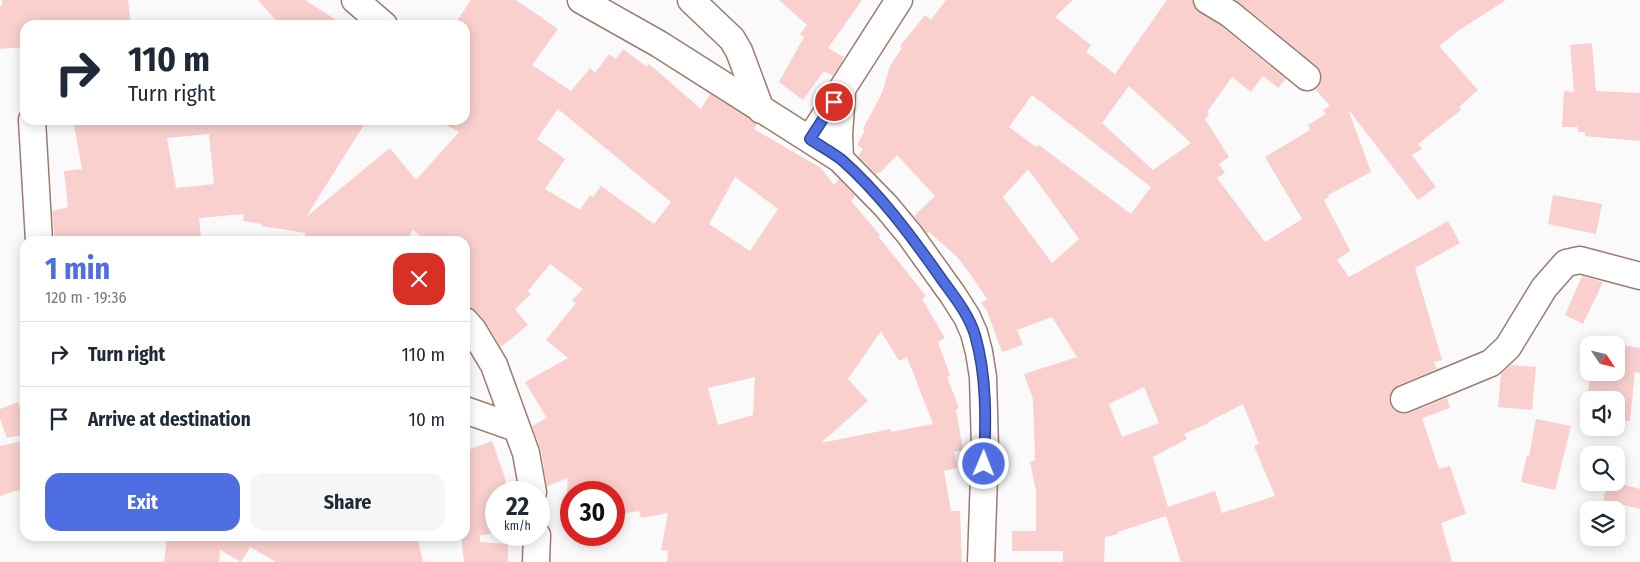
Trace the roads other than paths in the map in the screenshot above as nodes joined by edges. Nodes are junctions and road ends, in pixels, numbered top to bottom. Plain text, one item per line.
1 (355, 0) edge
2 (581, 0) edge
3 (691, 0) edge
4 (899, 0) edge
5 (1207, 0) edge
6 (378, 20) edge
7 (1307, 76) dead end
8 (842, 90) junction
9 (761, 110) junction
10 (32, 125) edge
11 (810, 139) junction
12 (840, 159) junction
13 (39, 236) edge
14 (1640, 276) edge
15 (470, 327) edge
16 (1404, 399) dead end
17 (470, 412) edge
18 (516, 428) junction
19 (531, 481) edge
20 (537, 546) edge
21 (536, 562) edge
22 (981, 562) edge

1 - 6 street
2 - 9 street
3 - 9 street
4 - 8 street
5 - 7 street
8 - 11 street
8 - 12 street
9 - 11 street
10 - 13 street
11 - 12 street
12 - 22 street
14 - 16 street
15 - 18 street
17 - 18 street
18 - 19 street
20 - 21 street

